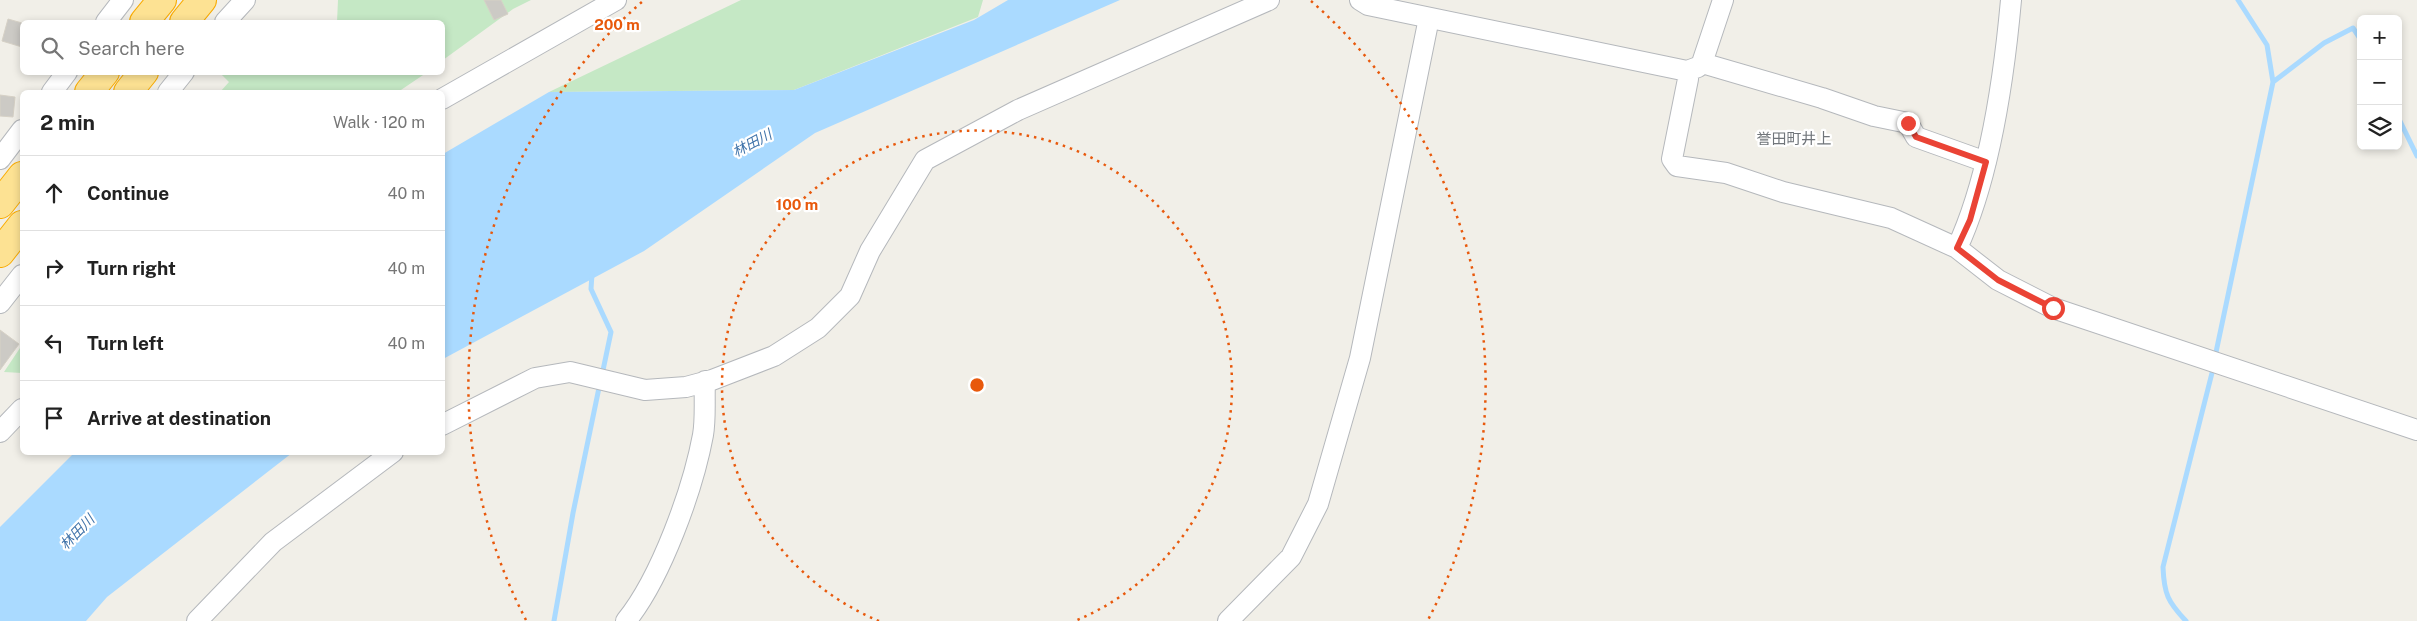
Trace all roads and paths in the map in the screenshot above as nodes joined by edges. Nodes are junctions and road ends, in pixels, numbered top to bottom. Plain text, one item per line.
1 (123, 0) edge
2 (162, 0) edge
3 (202, 0) edge
4 (245, 0) edge
5 (616, 0) edge
6 (1269, 0) edge
7 (1360, 0) edge
8 (1723, 0) edge
9 (2011, 0) edge
10 (1429, 18) junction
11 (108, 20) edge
12 (146, 20) edge
13 (186, 20) edge
14 (227, 20) edge
15 (1694, 67) junction
16 (65, 75) edge
17 (102, 75) edge
18 (142, 75) edge
19 (182, 75) edge
20 (54, 90) edge
21 (90, 90) edge
22 (130, 90) edge
23 (170, 90) edge
24 (445, 97) edge
25 (20, 133) edge
26 (0, 159) edge
27 (1986, 162) junction
28 (20, 228) edge
29 (1957, 248) junction
30 (0, 253) edge
31 (20, 278) edge
32 (0, 304) edge
33 (705, 381) junction
34 (20, 411) edge
35 (445, 423) edge
36 (2417, 430) edge
37 (0, 432) edge
38 (389, 455) edge
39 (197, 621) edge
40 (626, 621) edge
41 (1228, 621) edge

1 - 11 street
2 - 12 highway
3 - 13 highway
4 - 14 street
5 - 24 street
6 - 33 street
7 - 10 street
8 - 15 street
9 - 27 street
10 - 15 street
10 - 41 street
15 - 27 street
15 - 29 street
16 - 20 street
17 - 21 highway
18 - 22 highway
19 - 23 street
25 - 26 street
27 - 29 street
28 - 30 highway
29 - 36 street
31 - 32 street
33 - 35 street
33 - 40 street
34 - 37 street
38 - 39 street

